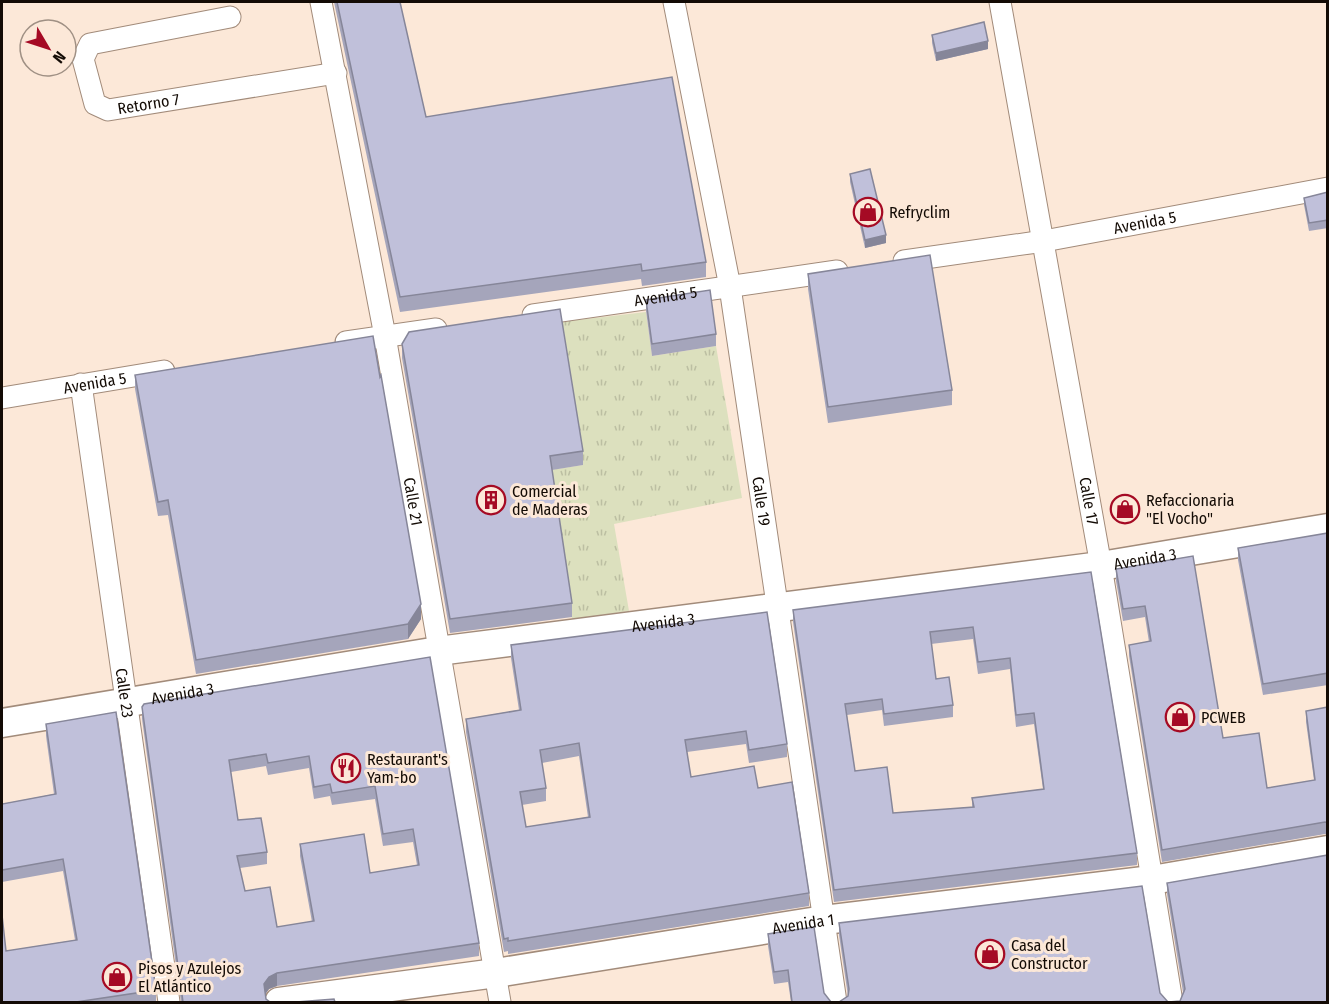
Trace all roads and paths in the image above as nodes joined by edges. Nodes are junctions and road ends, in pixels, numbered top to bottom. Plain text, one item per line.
1 (321, 2) edge
2 (674, 2) edge
3 (1000, 2) edge
4 (230, 17) dead end
5 (336, 73) junction
6 (1328, 188) edge
7 (1044, 241) junction
8 (881, 265) edge
9 (858, 268) edge
10 (730, 287) junction
11 (512, 318) edge
12 (454, 326) edge
13 (385, 336) junction
14 (326, 345) edge
15 (186, 367) edge
16 (81, 384) junction
17 (2, 398) edge
18 (1328, 528) edge
19 (1101, 566) junction
20 (779, 606) junction
21 (438, 651) junction
22 (125, 701) junction
23 (2, 723) edge
24 (1328, 850) edge
25 (1152, 880) junction
26 (824, 920) junction
27 (496, 973) junction
28 (169, 1002) edge
29 (279, 1002) edge
30 (501, 1002) edge
31 (836, 1002) edge
32 (1172, 1002) edge

1 - 5 street, Calle 21
2 - 10 street, Calle 19
3 - 7 street, Calle 17
4 - 5 street, Retorno 7
5 - 13 street, Calle 21
6 - 7 street, Avenida 5
7 - 8 street, Avenida 5
7 - 19 street, Calle 17
9 - 10 street, Avenida 5
10 - 11 street, Avenida 5
10 - 20 street, Calle 19
12 - 13 street
13 - 14 street
13 - 21 street, Calle 21
15 - 16 street, Avenida 5
16 - 17 street, Avenida 5
16 - 22 street, Calle 23
18 - 19 main road, Avenida 3
19 - 20 main road, Avenida 3
19 - 25 street, Calle 17
20 - 21 main road, Avenida 3
20 - 26 street, Calle 19
21 - 22 main road, Avenida 3
21 - 27 street, Calle 21
22 - 23 main road, Avenida 3
22 - 28 street, Calle 23
24 - 25 main road, Avenida 1
25 - 26 main road, Avenida 1
25 - 32 street, Calle 17
26 - 27 main road, Avenida 1
26 - 31 street, Calle 19
27 - 29 main road, Avenida 1
27 - 30 street, Calle 21

